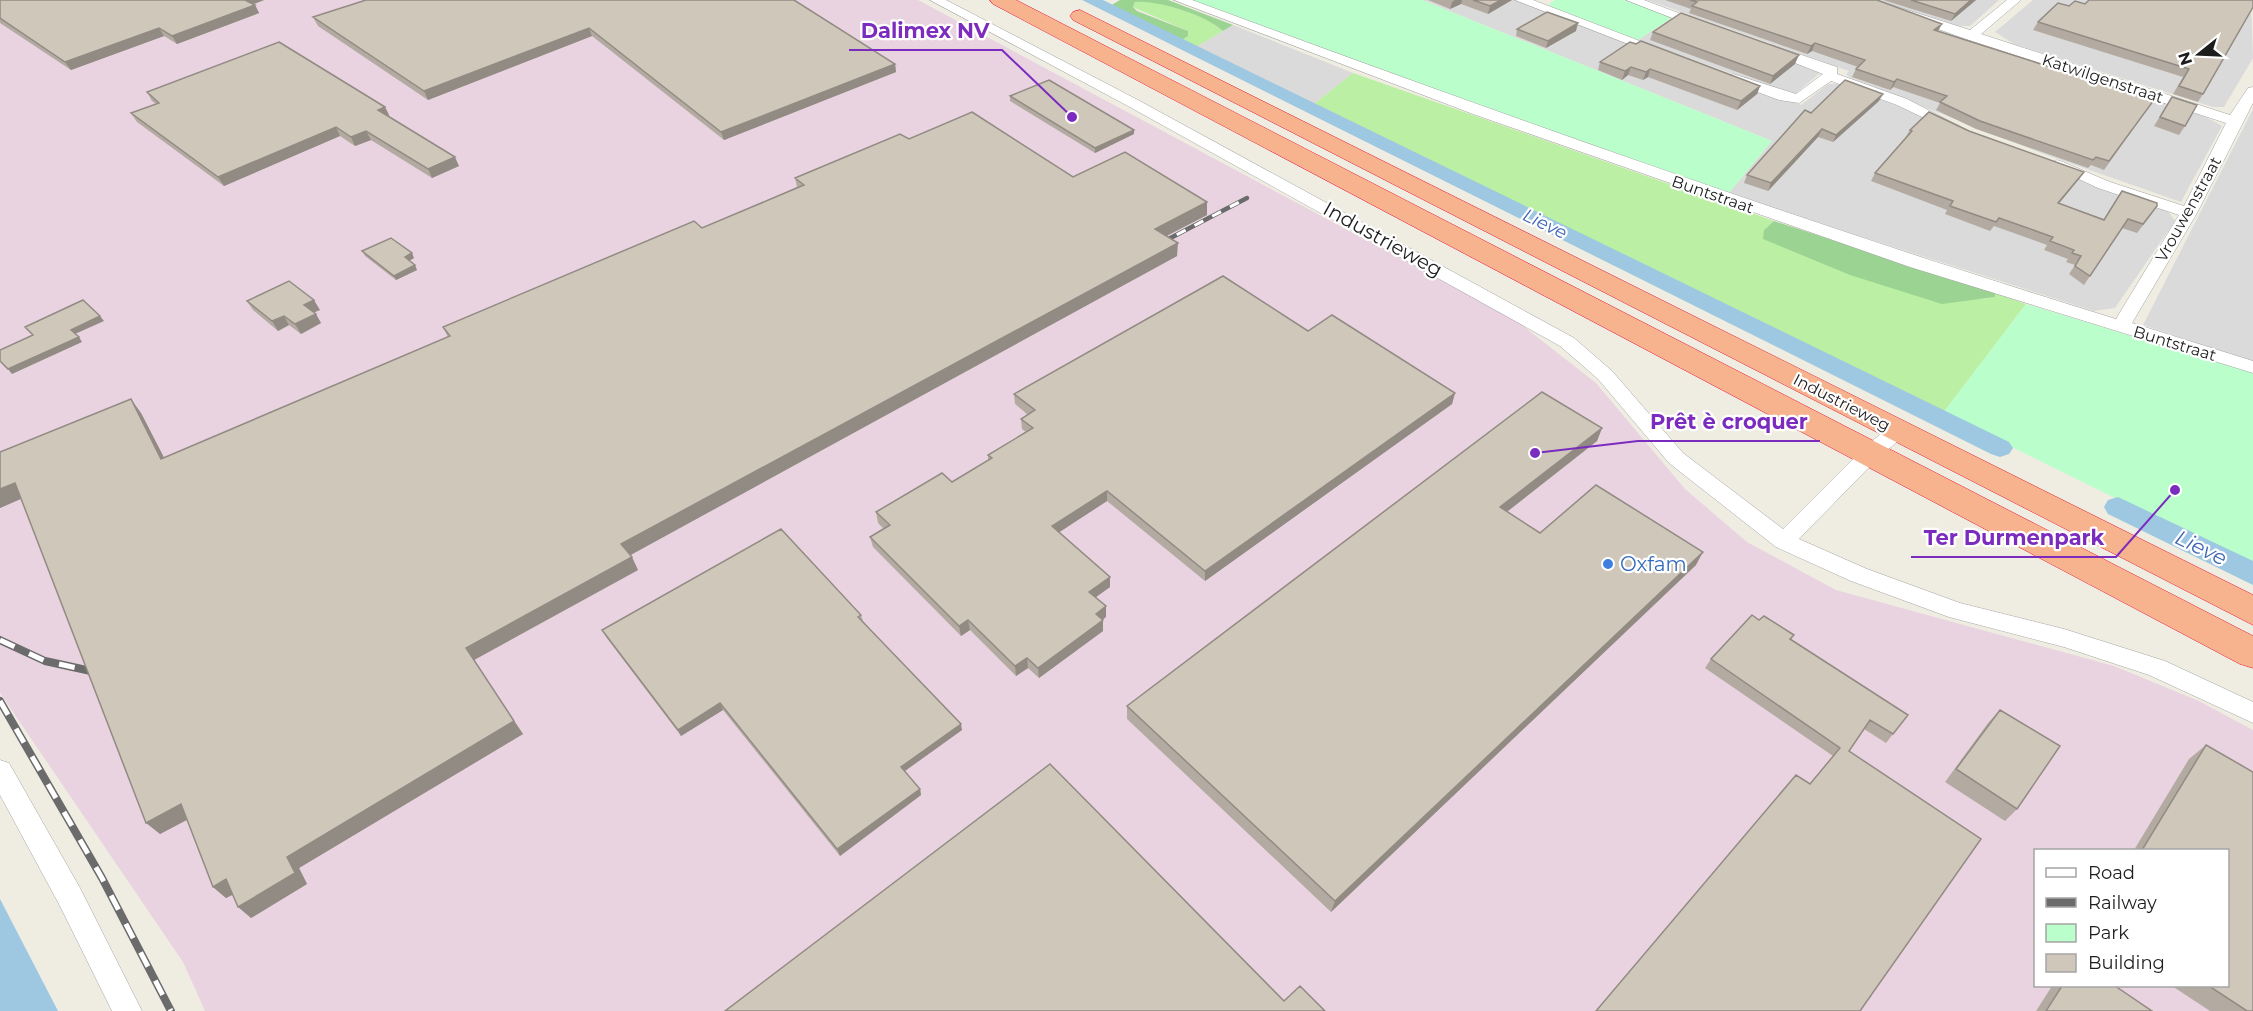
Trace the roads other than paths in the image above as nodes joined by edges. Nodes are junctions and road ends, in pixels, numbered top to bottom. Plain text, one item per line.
1 (936, 0) edge
2 (1000, 0) edge
3 (1047, 0) edge
4 (1180, 0) edge
5 (1521, 0) edge
6 (1632, 0) edge
7 (1863, 0) edge
8 (2015, 0) edge
9 (1541, 3) edge
10 (1721, 31) edge
11 (1971, 36) junction
12 (1754, 43) edge
13 (1677, 57) edge
14 (1720, 73) edge
15 (1829, 76) junction
16 (2252, 97) edge
17 (2234, 120) junction
18 (1970, 134) edge
19 (2047, 161) edge
20 (2189, 213) junction
21 (2121, 326) junction
22 (2253, 367) edge
23 (1898, 430) junction
24 (1870, 454) junction
25 (1784, 541) junction
26 (2253, 611) edge
27 (2253, 653) edge
28 (2253, 712) edge
29 (0, 771) edge
30 (127, 1011) edge

1 - 25 street, Industrieweg
2 - 24 highway, Industrieweg
3 - 23 highway, Industrieweg
4 - 21 street, Buntstraat
5 - 9 street
6 - 10 street
7 - 11 street, Katwilgenstraat
8 - 11 street
9 - 13 street
11 - 17 street, Katwilgenstraat
12 - 15 street
14 - 15 street
15 - 18 street
16 - 17 street, Vrouwenstraat
17 - 20 street, Vrouwenstraat
19 - 20 street
20 - 21 street, Vrouwenstraat
21 - 22 street, Buntstraat
23 - 24 street, Industrieweg
23 - 26 highway, Industrieweg
24 - 25 street, Industrieweg
24 - 27 highway, Industrieweg
25 - 28 street, Industrieweg
29 - 30 street

